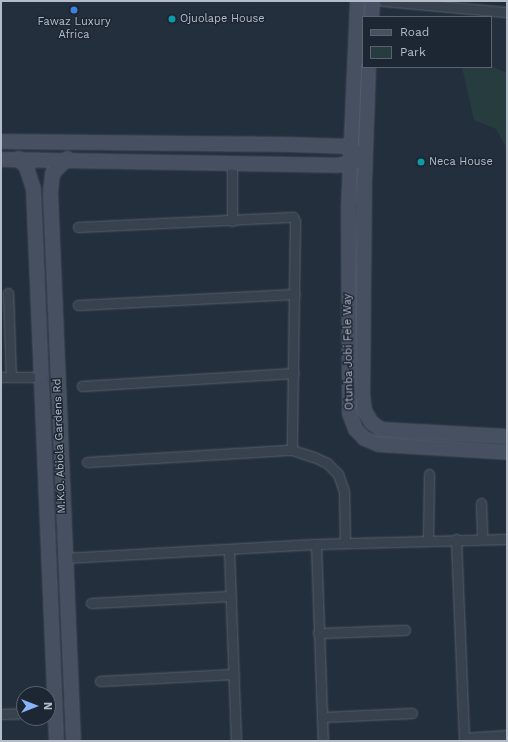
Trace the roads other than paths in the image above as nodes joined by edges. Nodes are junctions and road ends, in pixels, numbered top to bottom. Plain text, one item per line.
1 (357, 1) edge
2 (372, 1) edge
3 (383, 1) edge
4 (507, 12) edge
5 (371, 16) edge
6 (368, 68) edge
7 (1, 141) edge
8 (288, 144) junction
9 (350, 146) junction
10 (1, 158) edge
11 (18, 158) junction
12 (67, 158) junction
13 (364, 158) junction
14 (232, 163) junction
15 (288, 164) junction
16 (349, 165) junction
17 (232, 221) junction
18 (78, 227) dead end
19 (8, 293) dead end
20 (295, 294) junction
21 (78, 305) dead end
22 (294, 373) junction
23 (1, 377) edge
24 (11, 377) junction
25 (43, 377) junction
26 (82, 386) dead end
27 (461, 434) junction
28 (507, 436) edge
29 (461, 449) junction
30 (292, 450) junction
31 (507, 452) edge
32 (87, 462) dead end
33 (429, 474) dead end
34 (46, 478) junction
35 (61, 478) junction
36 (480, 503) dead end
37 (428, 539) junction
38 (456, 539) junction
39 (482, 539) junction
40 (507, 539) edge
41 (345, 543) junction
42 (316, 544) junction
43 (229, 550) junction
44 (64, 558) junction
45 (230, 596) junction
46 (91, 603) dead end
47 (405, 630) dead end
48 (318, 633) junction
49 (234, 674) junction
50 (100, 681) dead end
51 (51, 686) edge
52 (16, 713) edge
53 (412, 713) dead end
54 (1, 714) edge
55 (322, 717) junction
56 (54, 726) edge
57 (507, 735) edge
58 (464, 739) edge
59 (56, 741) edge
60 (73, 741) edge
61 (236, 741) edge
62 (323, 741) edge

1 - 9 street, Otunba Jobi Fele Way
2 - 5 street
3 - 4 street
6 - 13 street, Otunba Jobi Fele Way
7 - 8 street
8 - 9 street
8 - 15 street
9 - 13 street
9 - 16 street, Otunba Jobi Fele Way
10 - 11 street
11 - 12 street
11 - 25 street, M.K.O. Abiola Gardens Rd
12 - 14 street
12 - 35 street, M.K.O. Abiola Gardens Rd
13 - 16 street
13 - 27 street, Otunba Jobi Fele Way
14 - 15 street
14 - 17 street
15 - 16 street
16 - 29 street, Otunba Jobi Fele Way
17 - 18 street
17 - 20 street
19 - 24 street
20 - 21 street
20 - 22 street
22 - 26 street
22 - 30 street
23 - 24 street
24 - 25 street
25 - 34 street, M.K.O. Abiola Gardens Rd
27 - 28 street, Otunba Jobi Fele Way
27 - 29 street
29 - 31 street, Otunba Jobi Fele Way
30 - 32 street
30 - 41 street
33 - 37 street
34 - 35 street
34 - 51 street, M.K.O. Abiola Gardens Rd
35 - 44 street, M.K.O. Abiola Gardens Rd
36 - 39 street
37 - 38 street
37 - 41 street
38 - 39 street
38 - 58 street
39 - 40 street
41 - 42 street
42 - 43 street
42 - 48 street
43 - 44 street
43 - 45 street
44 - 60 street, M.K.O. Abiola Gardens Rd
45 - 46 street
45 - 49 street
47 - 48 street
48 - 55 street
49 - 50 street
49 - 61 street
52 - 54 street
53 - 55 street
55 - 62 street
56 - 59 street, M.K.O. Abiola Gardens Rd
57 - 58 street

